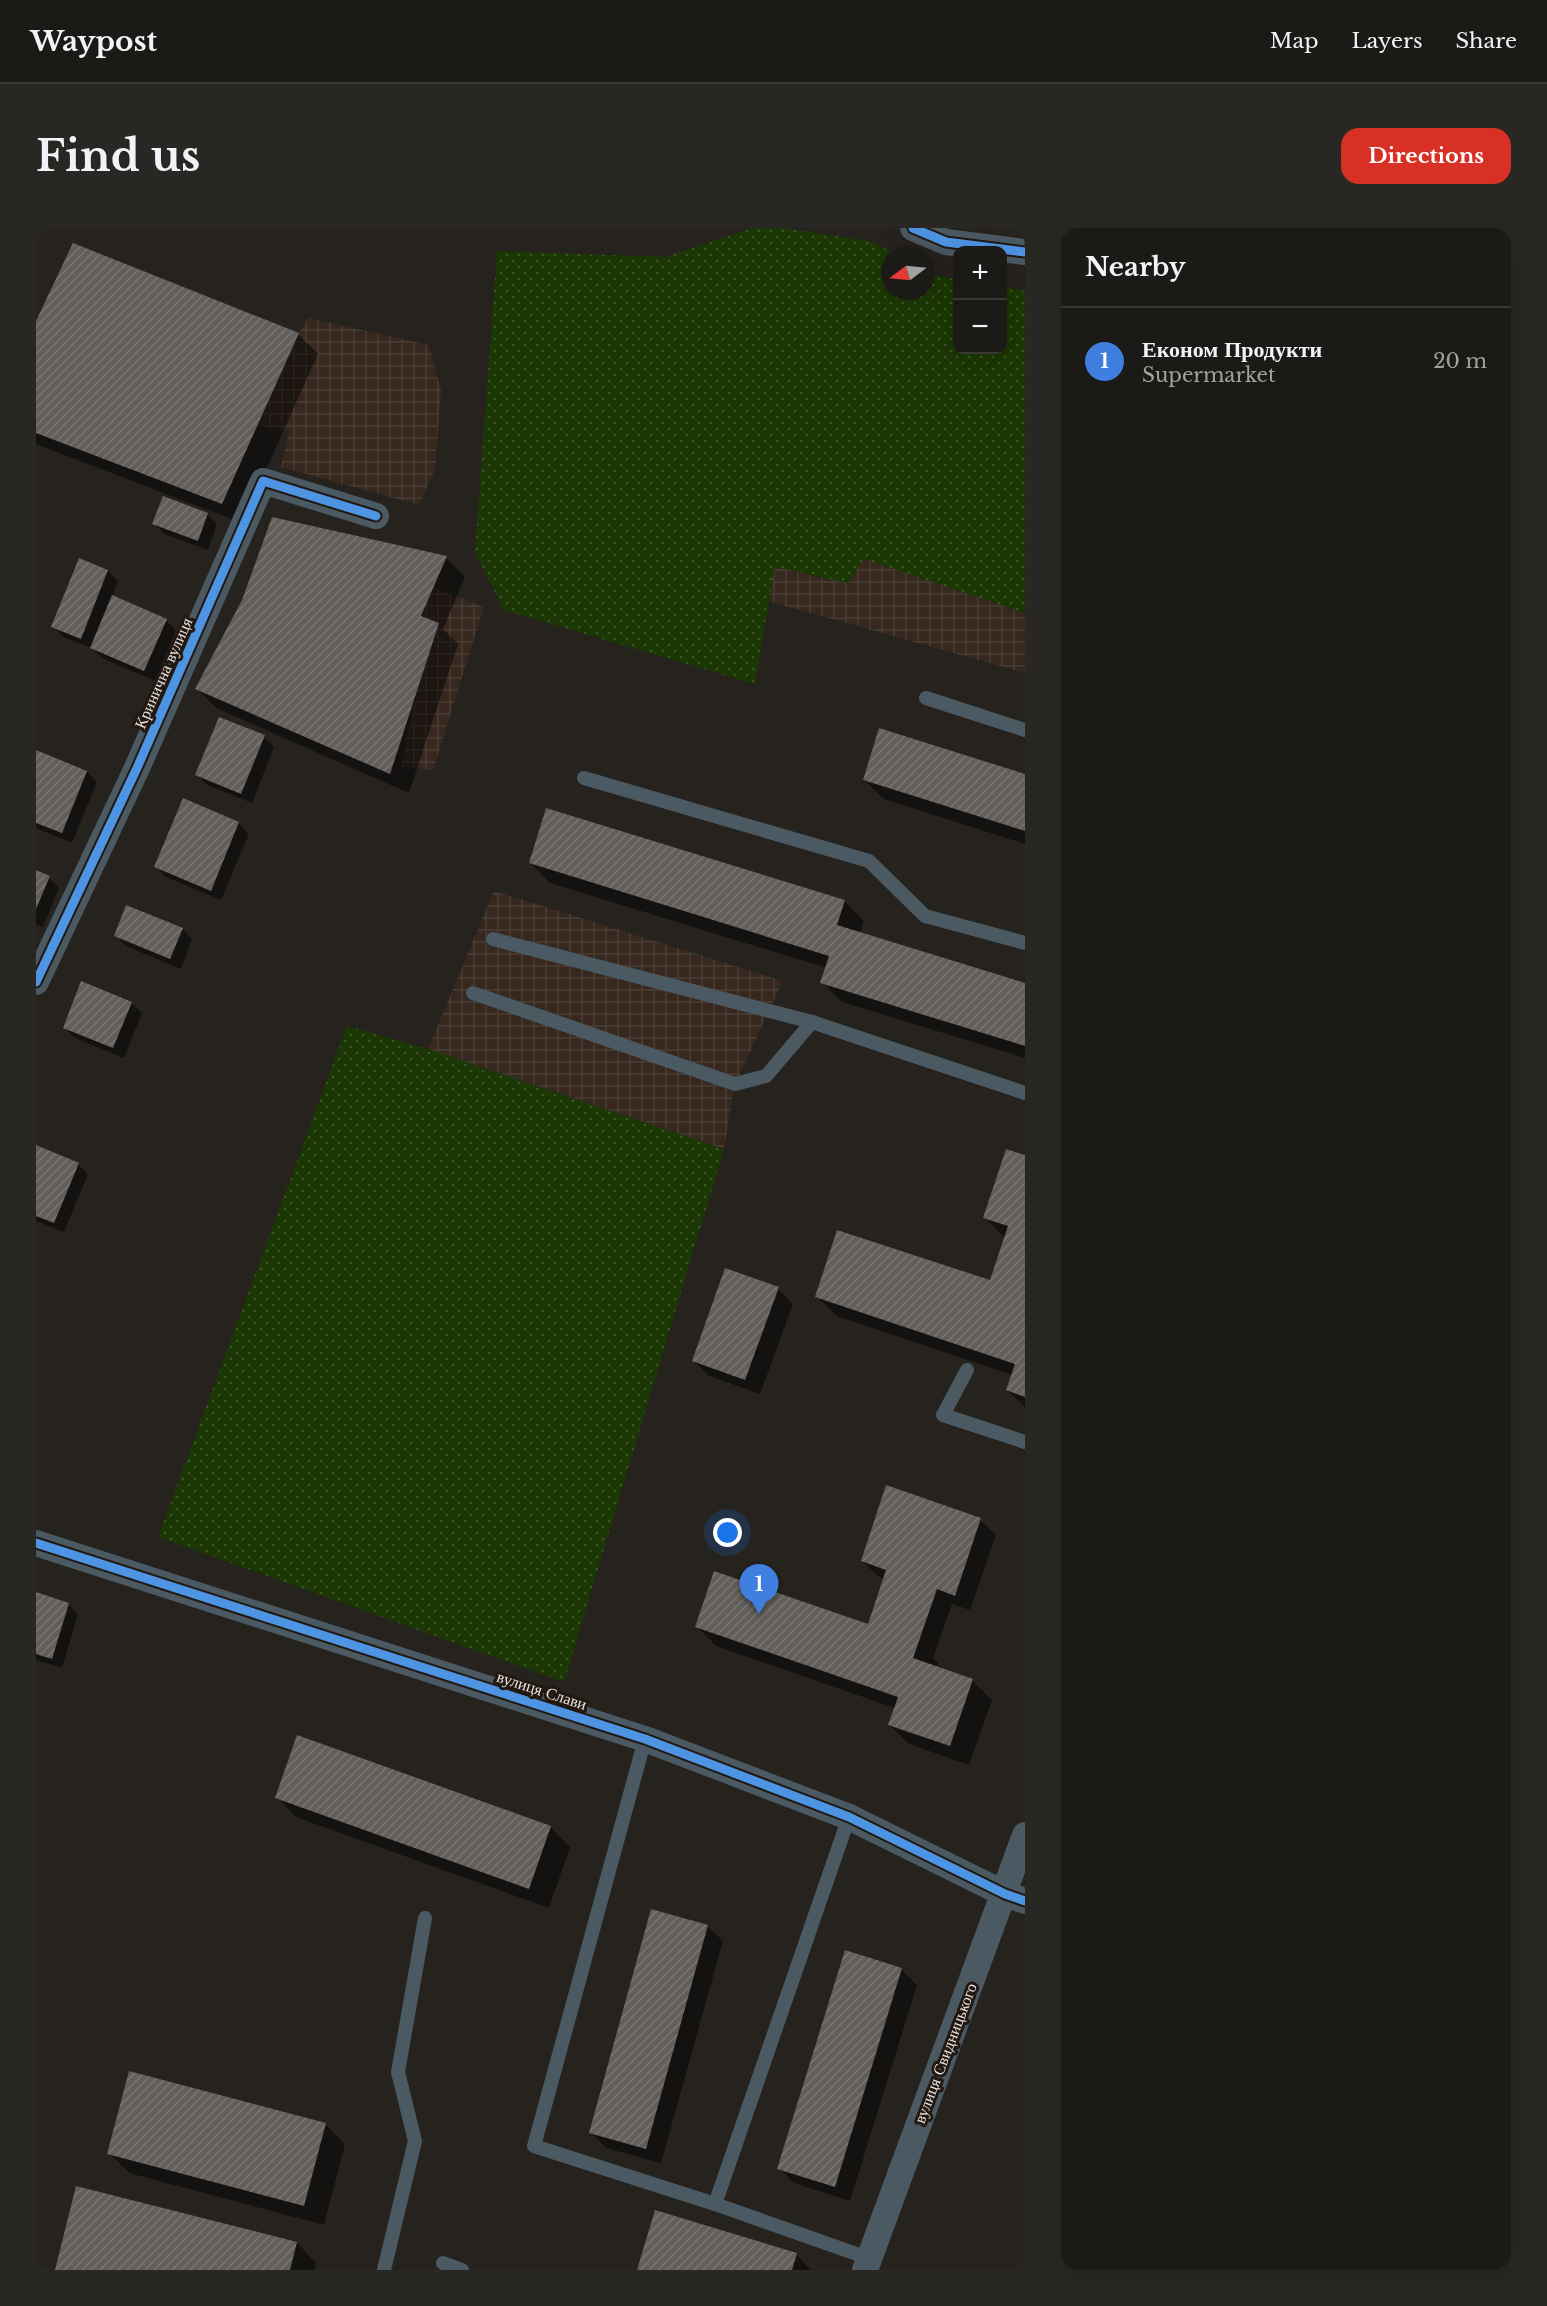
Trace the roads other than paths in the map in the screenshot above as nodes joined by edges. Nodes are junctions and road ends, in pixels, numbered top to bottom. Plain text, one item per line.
1 (913, 228) edge
2 (1025, 252) edge
3 (376, 516) dead end
4 (926, 698) dead end
5 (1025, 730) edge
6 (584, 778) dead end
7 (493, 939) dead end
8 (1025, 943) edge
9 (36, 982) edge
10 (473, 993) dead end
11 (812, 1022) junction
12 (1025, 1093) edge
13 (967, 1370) dead end
14 (1025, 1442) edge
15 (36, 1543) edge
16 (645, 1739) junction
17 (849, 1817) junction
18 (1025, 1835) edge
19 (1015, 1898) edge
20 (425, 1918) dead end
21 (715, 2204) junction
22 (443, 2263) dead end
23 (867, 2264) edge
24 (384, 2270) edge
25 (462, 2270) edge

1 - 2 street
3 - 9 street, Кринична вулиця
4 - 5 lane
6 - 8 lane
7 - 11 lane
10 - 11 lane
11 - 12 lane
13 - 14 lane
15 - 16 street, вулиця Слави
16 - 17 street, вулиця Слави
16 - 21 lane
17 - 19 street, вулиця Слави
17 - 21 lane
18 - 19 street, вулиця Свидницького
19 - 23 street, вулиця Свидницького
20 - 24 lane
21 - 23 lane
22 - 25 lane

